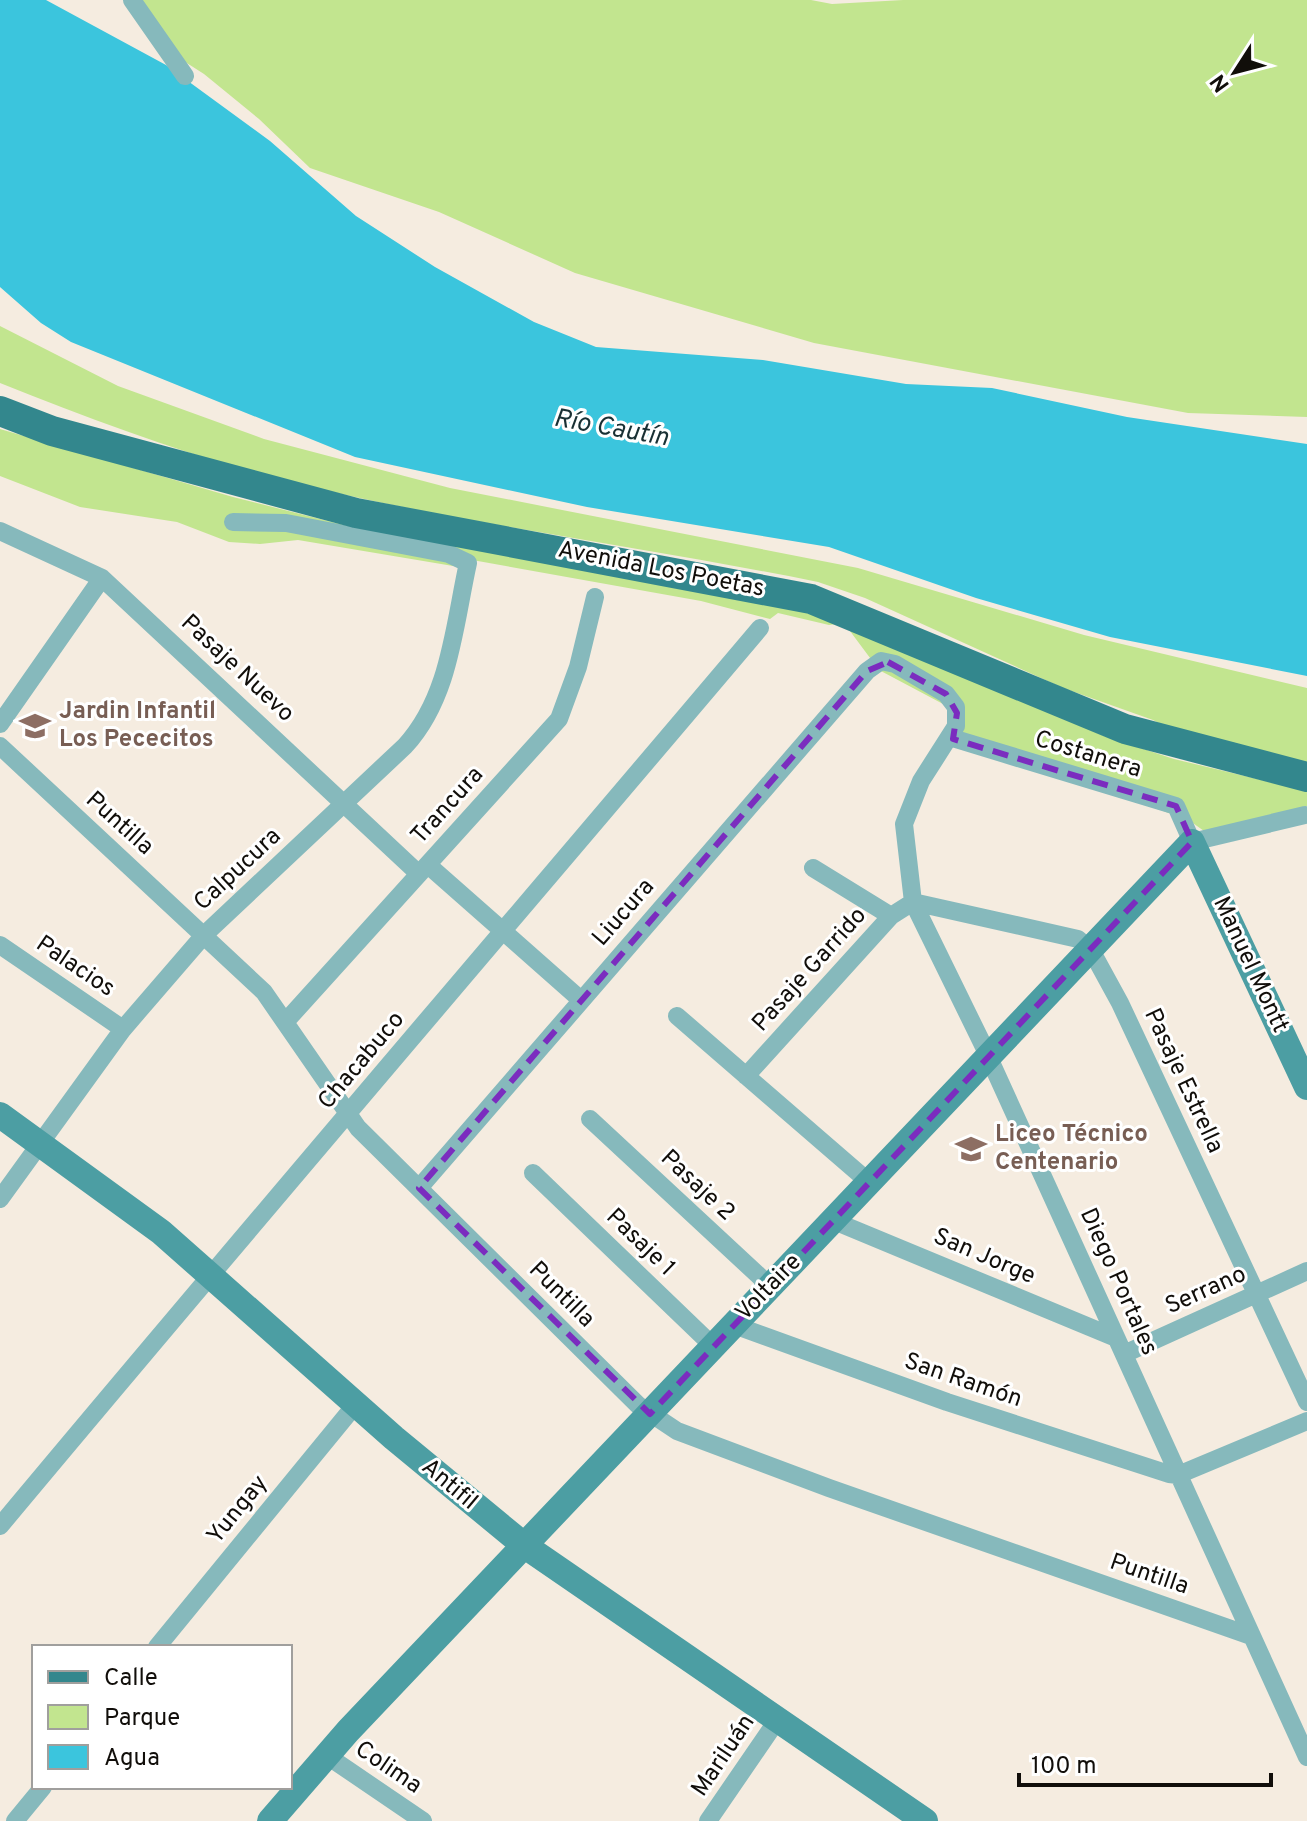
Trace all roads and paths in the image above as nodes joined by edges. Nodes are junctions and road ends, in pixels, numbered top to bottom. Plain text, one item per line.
1 (132, 0) edge
2 (185, 76) dead end
3 (0, 411) edge
4 (233, 522) dead end
5 (0, 531) edge
6 (102, 578) junction
7 (595, 597) dead end
8 (760, 628) dead end
9 (0, 724) edge
10 (949, 737) junction
11 (0, 746) edge
12 (1307, 777) edge
13 (345, 802) junction
14 (1305, 815) dead end
15 (1192, 842) junction
16 (813, 868) dead end
17 (423, 870) junction
18 (913, 902) junction
19 (891, 916) junction
20 (504, 931) junction
21 (204, 935) junction
22 (0, 945) edge
23 (1091, 950) junction
24 (581, 1000) junction
25 (677, 1016) dead end
26 (287, 1020) junction
27 (123, 1029) junction
28 (989, 1058) junction
29 (746, 1076) junction
30 (1307, 1087) edge
31 (0, 1115) edge
32 (348, 1116) junction
33 (590, 1119) dead end
34 (40, 1143) junction
35 (533, 1173) dead end
36 (870, 1183) junction
37 (419, 1188) junction
38 (0, 1199) edge
39 (834, 1221) junction
40 (1307, 1271) edge
41 (210, 1274) junction
42 (771, 1287) junction
43 (1257, 1294) junction
44 (734, 1325) junction
45 (1120, 1346) junction
46 (714, 1347) junction
47 (1307, 1402) edge
48 (356, 1404) junction
49 (650, 1414) junction
50 (1307, 1421) edge
51 (1178, 1475) junction
52 (0, 1526) edge
53 (525, 1546) junction
54 (1251, 1636) junction
55 (159, 1645) edge
56 (778, 1719) junction
57 (1300, 1723) edge
58 (326, 1755) junction
59 (1307, 1757) edge
60 (41, 1789) edge
61 (922, 1820) edge
62 (15, 1821) edge
63 (270, 1821) edge
64 (423, 1821) edge
65 (708, 1821) edge

1 - 2 street
3 - 12 main road, Avenida Los Poetas
4 - 13 street, Calpucura
5 - 6 street, Pasaje Nuevo
6 - 9 street
6 - 13 street, Pasaje Nuevo
7 - 17 street, Trancura
8 - 20 street, Chacabuco
10 - 15 street, Costanera
10 - 18 street, Diego Portales
10 - 24 street, Liucura
11 - 21 street, Puntilla
13 - 17 street, Pasaje Nuevo
13 - 21 street, Calpucura
14 - 15 street
15 - 23 street, Voltaire
15 - 30 street, Manuel Montt
16 - 19 street
17 - 20 street, Pasaje Nuevo
17 - 26 street, Trancura
18 - 19 street, Pasaje Garrido
18 - 23 street
18 - 28 street, Diego Portales
19 - 29 street, Pasaje Garrido
20 - 24 street, Pasaje Nuevo
20 - 32 street, Chacabuco
21 - 26 street, Puntilla
21 - 27 street, Calpucura
22 - 27 street, Palacios
23 - 28 street, Voltaire
23 - 43 street, Pasaje Estrella
24 - 37 street, Liucura
25 - 29 street
26 - 32 street, Puntilla
27 - 34 street, Calpucura
28 - 36 street, Voltaire
28 - 45 street, Diego Portales
29 - 36 street
31 - 34 street, Antifil
32 - 37 street, Puntilla
32 - 41 street, Chacabuco
33 - 42 street, Pasaje 2
34 - 38 street, Calpucura
34 - 41 street, Antifil
35 - 46 street, Pasaje 1
36 - 39 street, Voltaire
37 - 49 street, Puntilla
39 - 42 street, Voltaire
39 - 45 street, San Jorge
40 - 43 street, Serrano
41 - 48 street, Antifil
41 - 52 street, Chacabuco
42 - 44 street, Voltaire
43 - 45 street, Serrano
43 - 47 street, Pasaje Estrella
44 - 46 street, Voltaire
44 - 51 street, San Ramón
45 - 51 street, Diego Portales
46 - 49 street, Voltaire
48 - 53 street, Antifil
48 - 55 street, Yungay
49 - 53 street, Voltaire
49 - 54 street, Puntilla
50 - 51 street
51 - 54 street, Diego Portales
53 - 56 street, Antifil
53 - 58 street, Voltaire
54 - 57 street, Diego Portales
56 - 61 street, Antifil
56 - 65 street, Mariluán
57 - 59 street, Diego Portales
58 - 63 street, Voltaire
58 - 64 street, Colima
60 - 62 street

